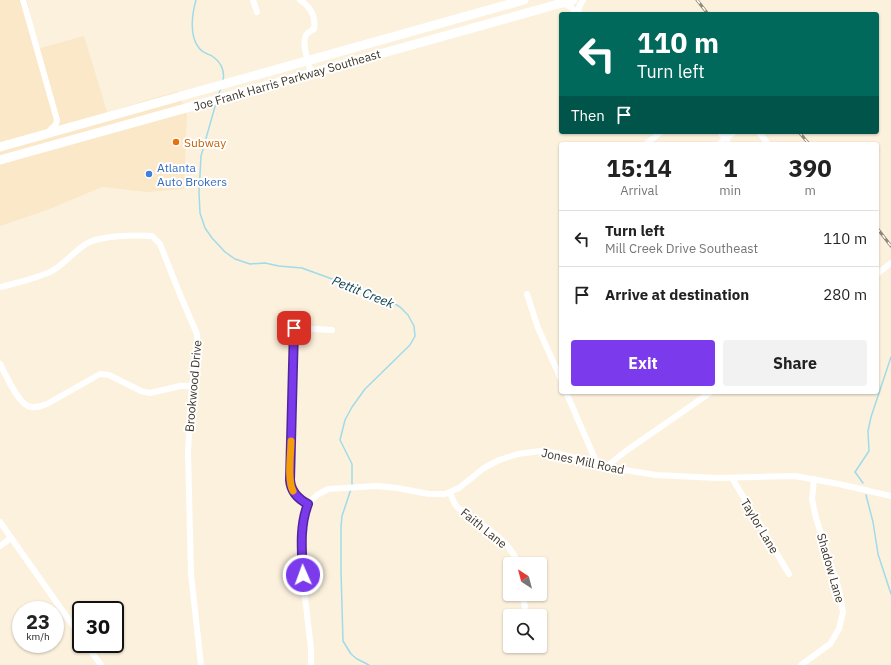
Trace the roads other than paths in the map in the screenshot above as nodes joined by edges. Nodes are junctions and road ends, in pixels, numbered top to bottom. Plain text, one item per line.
1 (23, 0) edge
2 (253, 0) edge
3 (524, 0) edge
4 (573, 0) edge
5 (582, 0) edge
6 (304, 1) edge
7 (562, 3) junction
8 (257, 12) dead end
9 (575, 12) edge
10 (578, 12) edge
11 (308, 61) junction
12 (311, 73) junction
13 (57, 120) junction
14 (74, 126) junction
15 (46, 134) junction
16 (658, 134) edge
17 (648, 142) edge
18 (0, 147) edge
19 (0, 154) edge
20 (0, 160) edge
21 (891, 263) edge
22 (879, 272) edge
23 (0, 287) edge
24 (527, 294) dead end
25 (332, 330) dead end
26 (0, 364) edge
27 (559, 375) edge
28 (192, 386) junction
29 (567, 394) edge
30 (707, 394) edge
31 (595, 463) junction
32 (607, 466) junction
33 (732, 478) junction
34 (814, 479) junction
35 (450, 492) junction
36 (891, 496) edge
37 (308, 504) junction
38 (0, 522) edge
39 (11, 538) junction
40 (0, 546) edge
41 (515, 557) edge
42 (789, 574) dead end
43 (72, 624) edge
44 (92, 653) edge
45 (101, 665) edge
46 (201, 665) edge
47 (312, 665) edge
48 (801, 665) edge

1 - 13 street
2 - 8 street
3 - 11 highway, Joe Frank Harris Parkway Southeast
4 - 7 highway, Joe Frank Harris Parkway Southeast
5 - 10 street
6 - 11 street
7 - 9 street
7 - 12 highway, Joe Frank Harris Parkway Southeast
11 - 12 street
11 - 14 highway, Joe Frank Harris Parkway Southeast
12 - 20 highway, Joe Frank Harris Parkway Southeast
13 - 14 street
13 - 15 street
14 - 15 highway, Joe Frank Harris Parkway Southeast
15 - 18 highway, Joe Frank Harris Parkway Southeast
15 - 19 highway
16 - 17 street
21 - 22 street
23 - 28 street, Brookwood Drive
24 - 27 street
25 - 37 street
26 - 28 street
28 - 46 street, Brookwood Drive
29 - 31 street
30 - 32 street
31 - 32 street, Jones Mill Road
31 - 35 street, Jones Mill Road
32 - 33 street, Jones Mill Road
33 - 34 street, Jones Mill Road
33 - 42 street, Taylor Lane
34 - 36 street, Jones Mill Road
34 - 48 street, Shadow Lane
35 - 37 street, Jones Mill Road
35 - 41 street, Faith Lane
37 - 47 street
38 - 39 street
39 - 40 street
39 - 43 street
44 - 45 street

